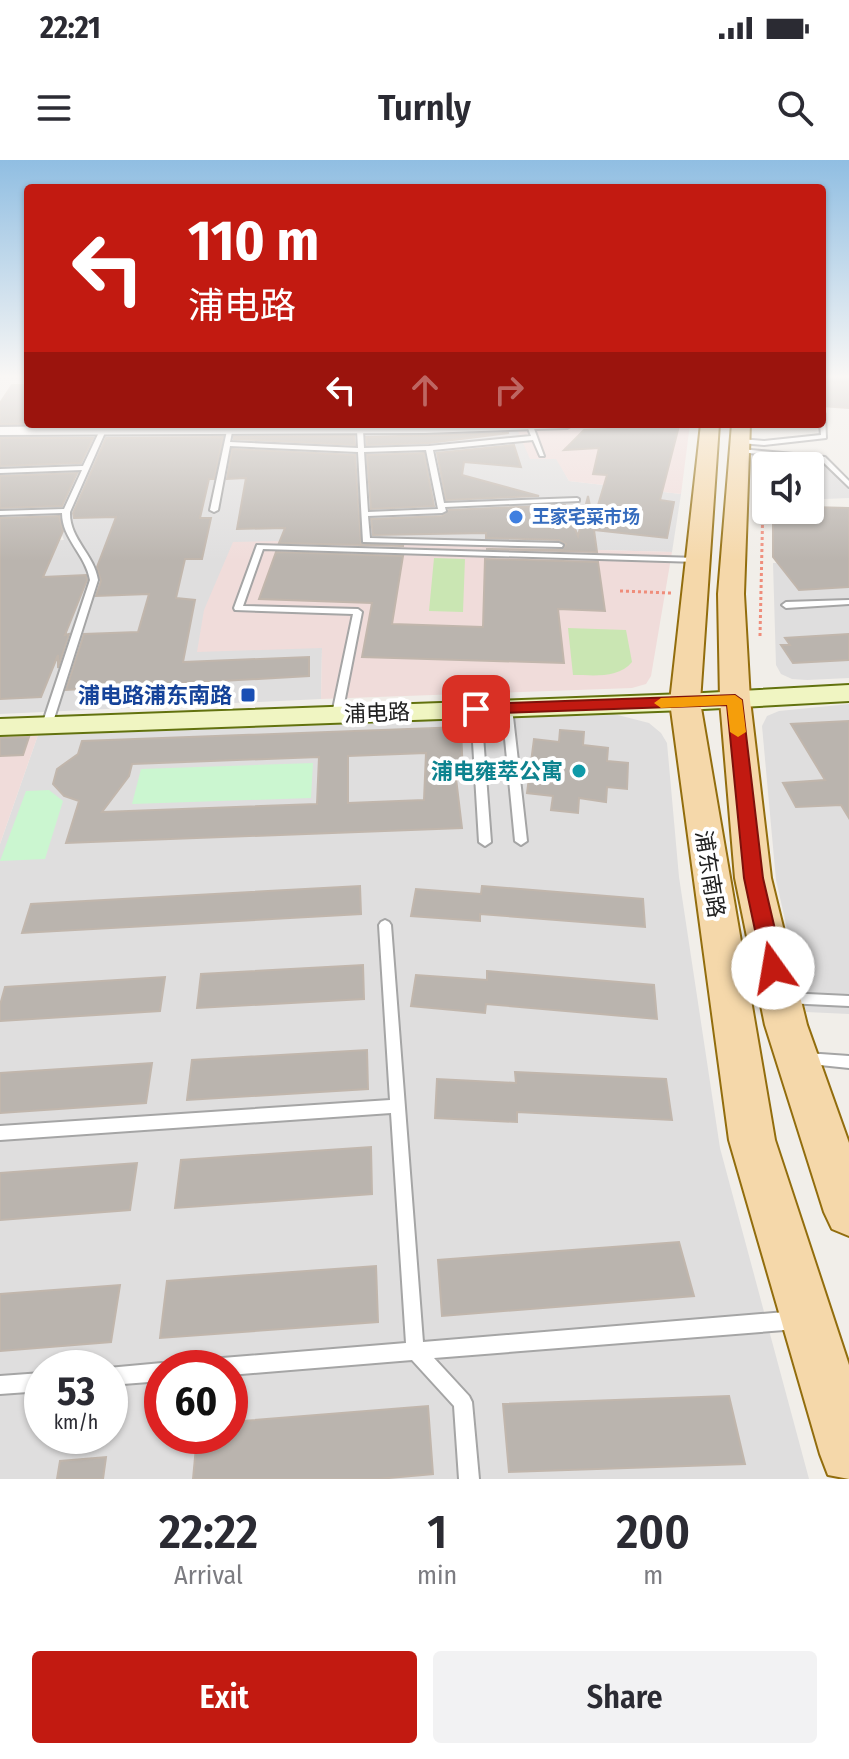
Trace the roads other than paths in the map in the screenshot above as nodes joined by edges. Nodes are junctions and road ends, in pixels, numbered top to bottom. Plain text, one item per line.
1 (100, 438) edge
2 (228, 438) edge
3 (360, 438) edge
4 (497, 438) edge
5 (535, 438) edge
6 (709, 438) edge
7 (818, 438) edge
8 (747, 442) edge
9 (227, 444) junction
10 (429, 448) junction
11 (361, 450) junction
12 (542, 455) dead end
13 (86, 468) junction
14 (0, 471) edge
15 (849, 485) edge
16 (577, 500) dead end
17 (441, 505) junction
18 (214, 510) dead end
19 (66, 511) junction
20 (0, 513) edge
21 (365, 514) junction
22 (559, 545) dead end
23 (698, 560) junction
24 (849, 602) edge
25 (786, 605) dead end
26 (849, 693) edge
27 (735, 700) junction
28 (685, 702) junction
29 (507, 708) junction
30 (476, 709) junction
31 (337, 714) junction
32 (47, 725) junction
33 (0, 727) edge
34 (521, 841) dead end
35 (485, 842) dead end
36 (385, 925) dead end
37 (780, 998) junction
38 (849, 1001) edge
39 (797, 1058) junction
40 (849, 1062) edge
41 (396, 1106) junction
42 (0, 1133) edge
43 (849, 1212) edge
44 (809, 1319) junction
45 (415, 1351) junction
46 (248, 1365) edge
47 (24, 1383) edge
48 (0, 1385) edge
49 (849, 1454) edge
50 (469, 1479) edge

1 - 13 lane
2 - 9 lane
3 - 11 lane
4 - 10 lane
5 - 12 lane
6 - 23 main road, 浦东南路
7 - 8 lane
8 - 15 lane
8 - 27 main road, 浦东南路
9 - 11 lane
9 - 18 lane
10 - 11 lane
10 - 17 lane
11 - 21 lane
13 - 14 lane
13 - 19 lane
16 - 17 lane
17 - 21 lane
19 - 20 lane
19 - 32 lane
21 - 22 lane
23 - 28 main road, 浦东南路
23 - 31 lane
24 - 25 lane
26 - 27 street, 浦电路
27 - 28 street, 浦电路
27 - 37 main road, 浦东南路
28 - 29 street, 浦电路
28 - 44 main road, 浦东南路
29 - 30 street, 浦电路
29 - 34 lane
30 - 31 street, 浦电路
30 - 35 lane
31 - 32 street, 浦电路
32 - 33 street, 浦电路
36 - 41 lane
37 - 38 lane
37 - 39 main road, 浦东南路
39 - 40 lane
39 - 43 main road, 浦东南路
41 - 42 lane
41 - 45 lane
44 - 45 lane
44 - 49 main road, 浦东南路
45 - 46 lane
45 - 50 lane
47 - 48 lane

